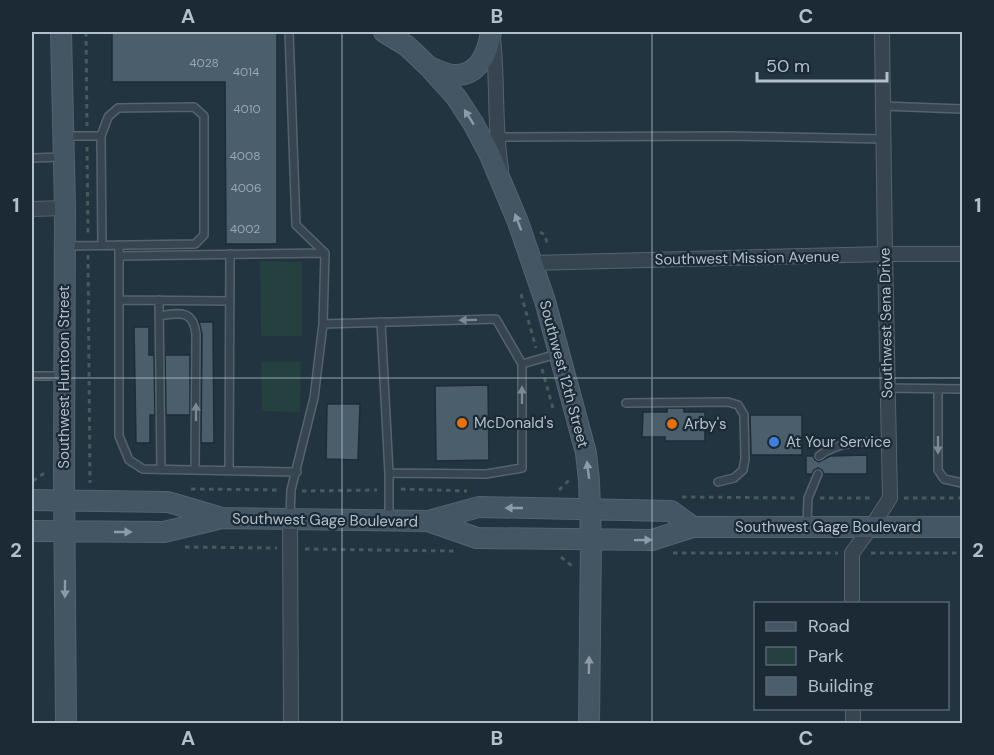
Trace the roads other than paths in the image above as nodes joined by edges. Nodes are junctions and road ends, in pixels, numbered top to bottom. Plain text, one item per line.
1 (62, 32) edge
2 (289, 32) edge
3 (384, 32) edge
4 (492, 32) edge
5 (882, 32) edge
6 (429, 67) junction
7 (883, 106) junction
8 (963, 109) edge
9 (63, 136) junction
10 (101, 136) junction
11 (498, 137) junction
12 (883, 139) junction
13 (64, 157) junction
14 (32, 158) edge
15 (504, 189) junction
16 (65, 208) junction
17 (32, 209) edge
18 (102, 245) junction
19 (119, 245) junction
20 (65, 246) junction
21 (325, 253) junction
22 (230, 254) junction
23 (885, 254) junction
24 (963, 254) edge
25 (119, 256) junction
26 (531, 263) junction
27 (119, 300) junction
28 (159, 300) junction
29 (229, 301) junction
30 (159, 316) junction
31 (381, 322) junction
32 (323, 324) junction
33 (560, 353) junction
34 (522, 364) junction
35 (32, 376) edge
36 (64, 376) junction
37 (887, 388) junction
38 (938, 389) junction
39 (963, 389) edge
40 (626, 403) dead end
41 (889, 442) junction
42 (819, 456) dead end
43 (161, 470) junction
44 (195, 470) junction
45 (229, 471) junction
46 (297, 472) junction
47 (389, 473) junction
48 (818, 474) dead end
49 (718, 482) dead end
50 (963, 483) edge
51 (32, 500) edge
52 (65, 500) junction
53 (591, 508) junction
54 (222, 518) junction
55 (290, 519) junction
56 (389, 521) junction
57 (428, 521) junction
58 (807, 526) junction
59 (872, 526) junction
60 (693, 527) junction
61 (963, 527) edge
62 (32, 531) edge
63 (65, 531) junction
64 (591, 540) junction
65 (852, 602) edge
66 (66, 723) edge
67 (291, 723) edge
68 (589, 723) edge

1 - 9 main road, Southwest Huntoon Street
2 - 21 lane
3 - 6 main road
4 - 6 main road
4 - 11 street, Southwest 12th Street
5 - 7 street, Southwest Sena Drive
15 -> 6 main road
7 - 8 lane
7 - 12 street, Southwest Sena Drive
9 - 10 lane
9 - 13 main road, Southwest Huntoon Street
10 - 18 lane
10 - 19 lane
11 - 12 lane
11 - 15 street, Southwest 12th Street
12 - 23 street, Southwest Sena Drive
13 - 14 lane
13 - 16 main road, Southwest Huntoon Street
26 -> 15 main road, Southwest 12th Street
16 - 17 street
16 - 20 main road, Southwest Huntoon Street
18 - 19 lane
18 - 20 lane
19 - 25 lane
20 - 36 main road, Southwest Huntoon Street
21 - 22 lane
21 - 32 lane
22 - 25 lane
22 - 29 lane
23 - 24 street, Southwest Mission Avenue
23 - 26 street, Southwest Mission Avenue
23 - 37 street, Southwest Sena Drive
25 - 27 lane
26 - 33 main road, Southwest 12th Street
27 - 28 lane
27 - 43 lane
28 - 29 lane
28 - 30 lane
29 - 45 lane
30 - 43 lane
44 -> 30 lane
31 - 32 lane
34 -> 31 lane
31 - 47 lane
32 - 46 lane
33 - 34 lane
53 -> 33 main road, Southwest 12th Street
47 -> 34 lane
35 - 36 lane
36 - 52 main road, Southwest Huntoon Street
37 - 38 lane
37 - 41 street, Southwest Sena Drive
38 - 39 lane
38 -> 50 lane
40 - 49 lane
41 - 42 lane
41 - 59 street, Southwest Sena Drive
43 - 44 lane
44 - 45 lane
45 - 46 lane
46 - 55 lane
47 - 56 lane
48 - 58 lane
51 - 52 main road, Southwest Gage Boulevard
52 - 54 main road, Southwest Gage Boulevard
52 - 63 main road, Southwest Huntoon Street
53 -> 57 main road, Southwest Gage Boulevard
53 - 60 main road, Southwest Gage Boulevard
53 - 64 main road, Southwest 12th Street
54 - 55 main road, Southwest Gage Boulevard
63 -> 54 main road, Southwest Gage Boulevard
55 - 56 main road, Southwest Gage Boulevard
55 - 67 street
56 - 57 main road, Southwest Gage Boulevard
57 - 64 main road, Southwest Gage Boulevard
58 - 59 main road, Southwest Gage Boulevard
58 - 60 main road, Southwest Gage Boulevard
59 - 61 main road, Southwest Gage Boulevard
59 - 65 street
64 -> 60 main road, Southwest Gage Boulevard
62 - 63 main road, Southwest Gage Boulevard
63 -> 66 main road, Southwest Huntoon Street
68 -> 64 main road, Southwest 12th Street

